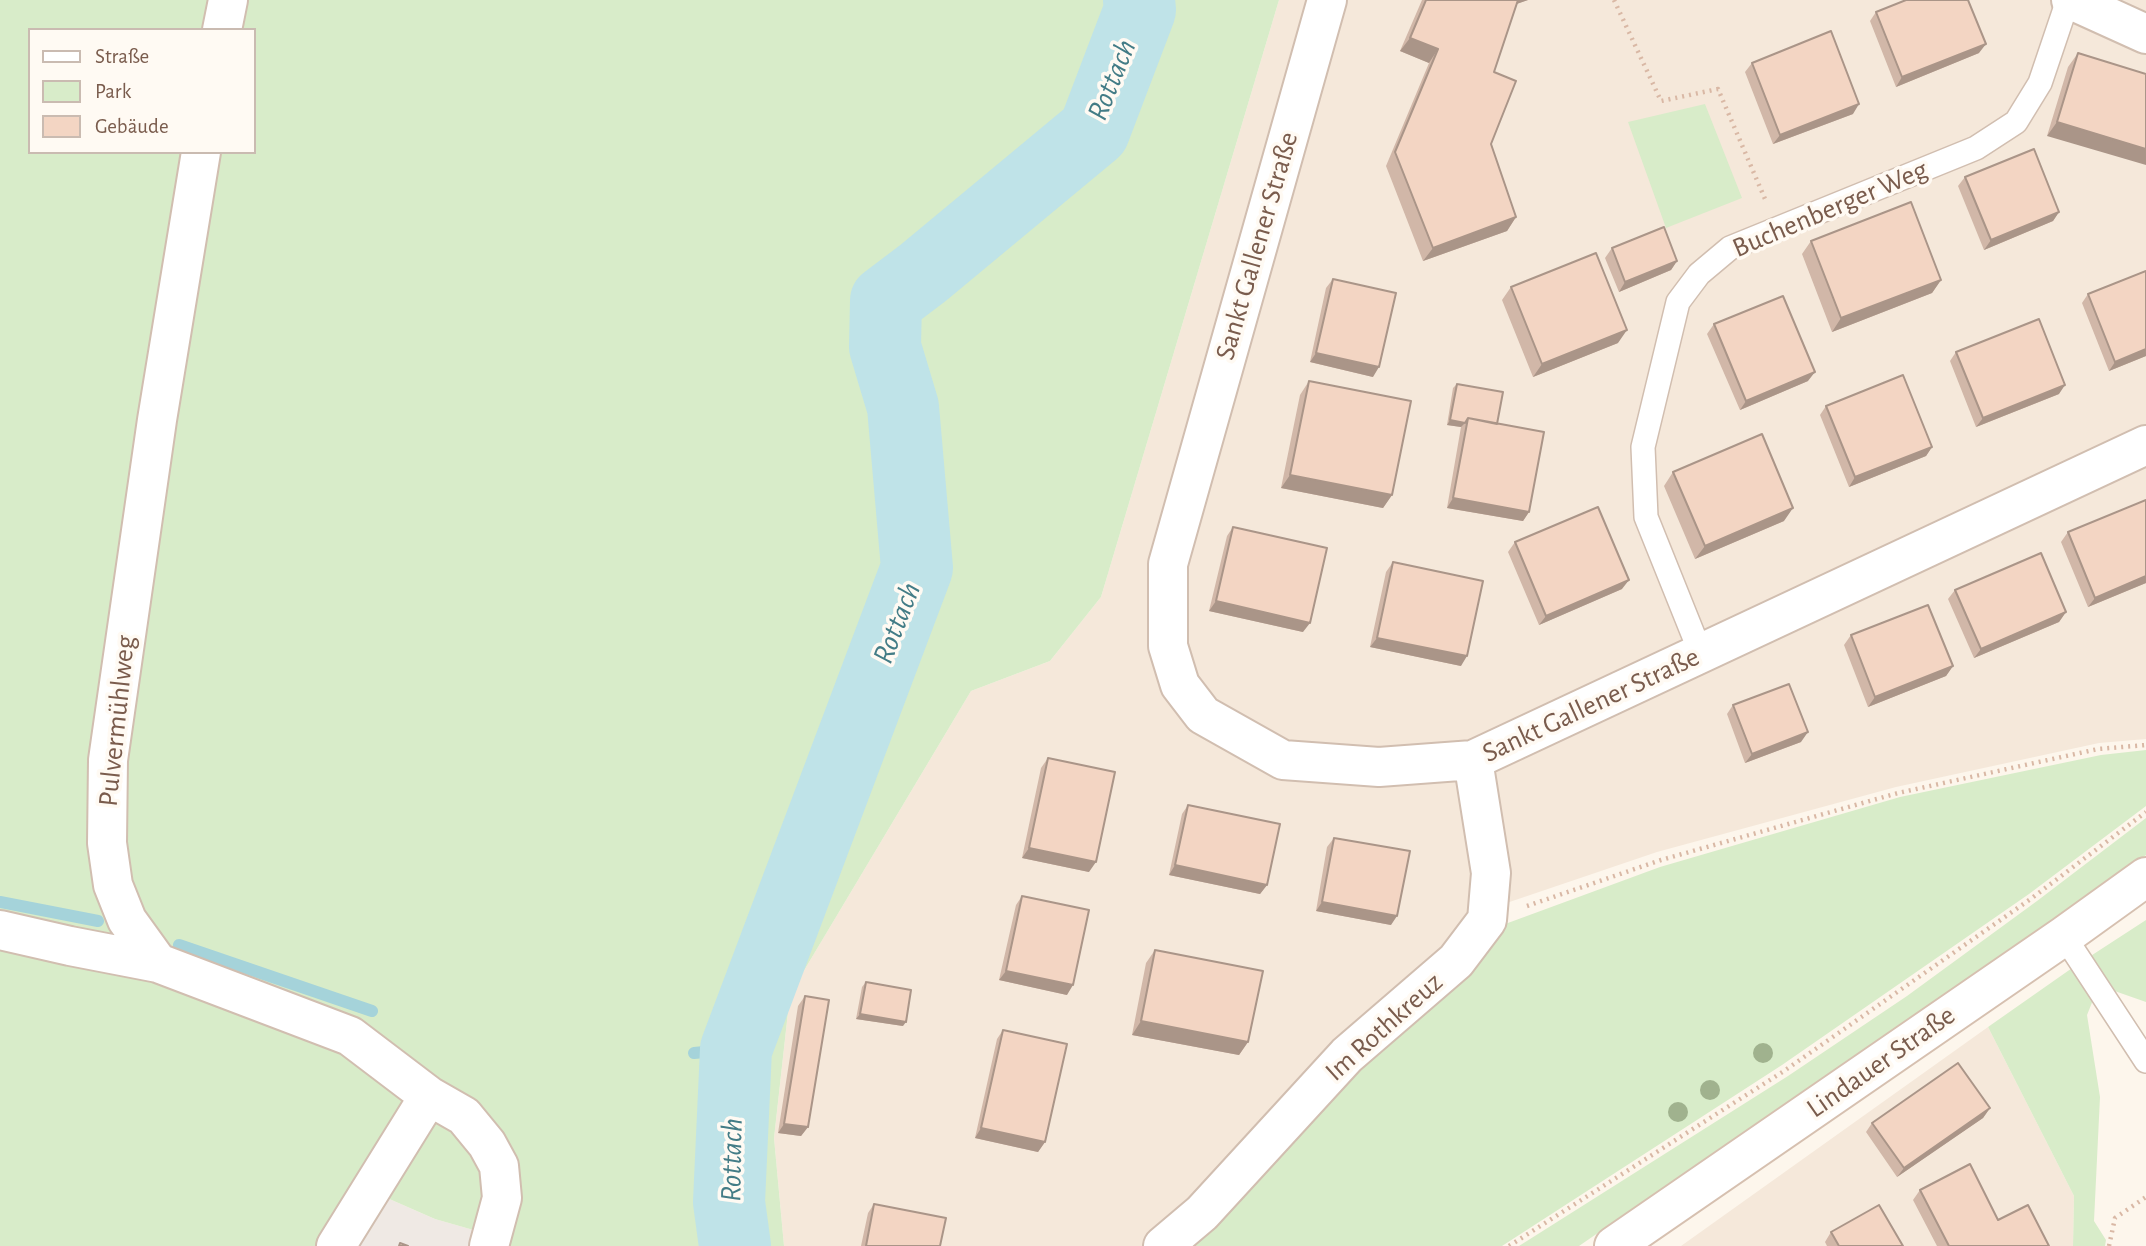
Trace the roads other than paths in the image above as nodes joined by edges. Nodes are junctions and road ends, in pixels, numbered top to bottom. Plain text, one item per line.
1 (228, 0) edge
2 (1327, 0) edge
3 (2069, 0) edge
4 (222, 28) edge
5 (2146, 34) edge
6 (201, 154) edge
7 (2146, 445) edge
8 (1701, 654) junction
9 (1473, 760) junction
10 (2146, 877) edge
11 (0, 930) edge
12 (2064, 936) junction
13 (158, 963) junction
14 (2146, 1061) edge
15 (429, 1096) junction
16 (336, 1246) edge
17 (489, 1246) edge
18 (1163, 1246) edge
19 (1614, 1246) edge

1 - 4 street
2 - 9 street, Sankt Gallener Straße
3 - 5 street
3 - 8 lane, Buchenberger Weg
6 - 13 street, Pulvermühlweg
7 - 8 street, Sankt Gallener Straße
8 - 9 street, Sankt Gallener Straße
9 - 18 street, Im Rothkreuz
10 - 12 street, Lindauer Straße
11 - 13 street
12 - 14 lane
12 - 19 street, Lindauer Straße
13 - 15 street
15 - 16 street
15 - 17 street

